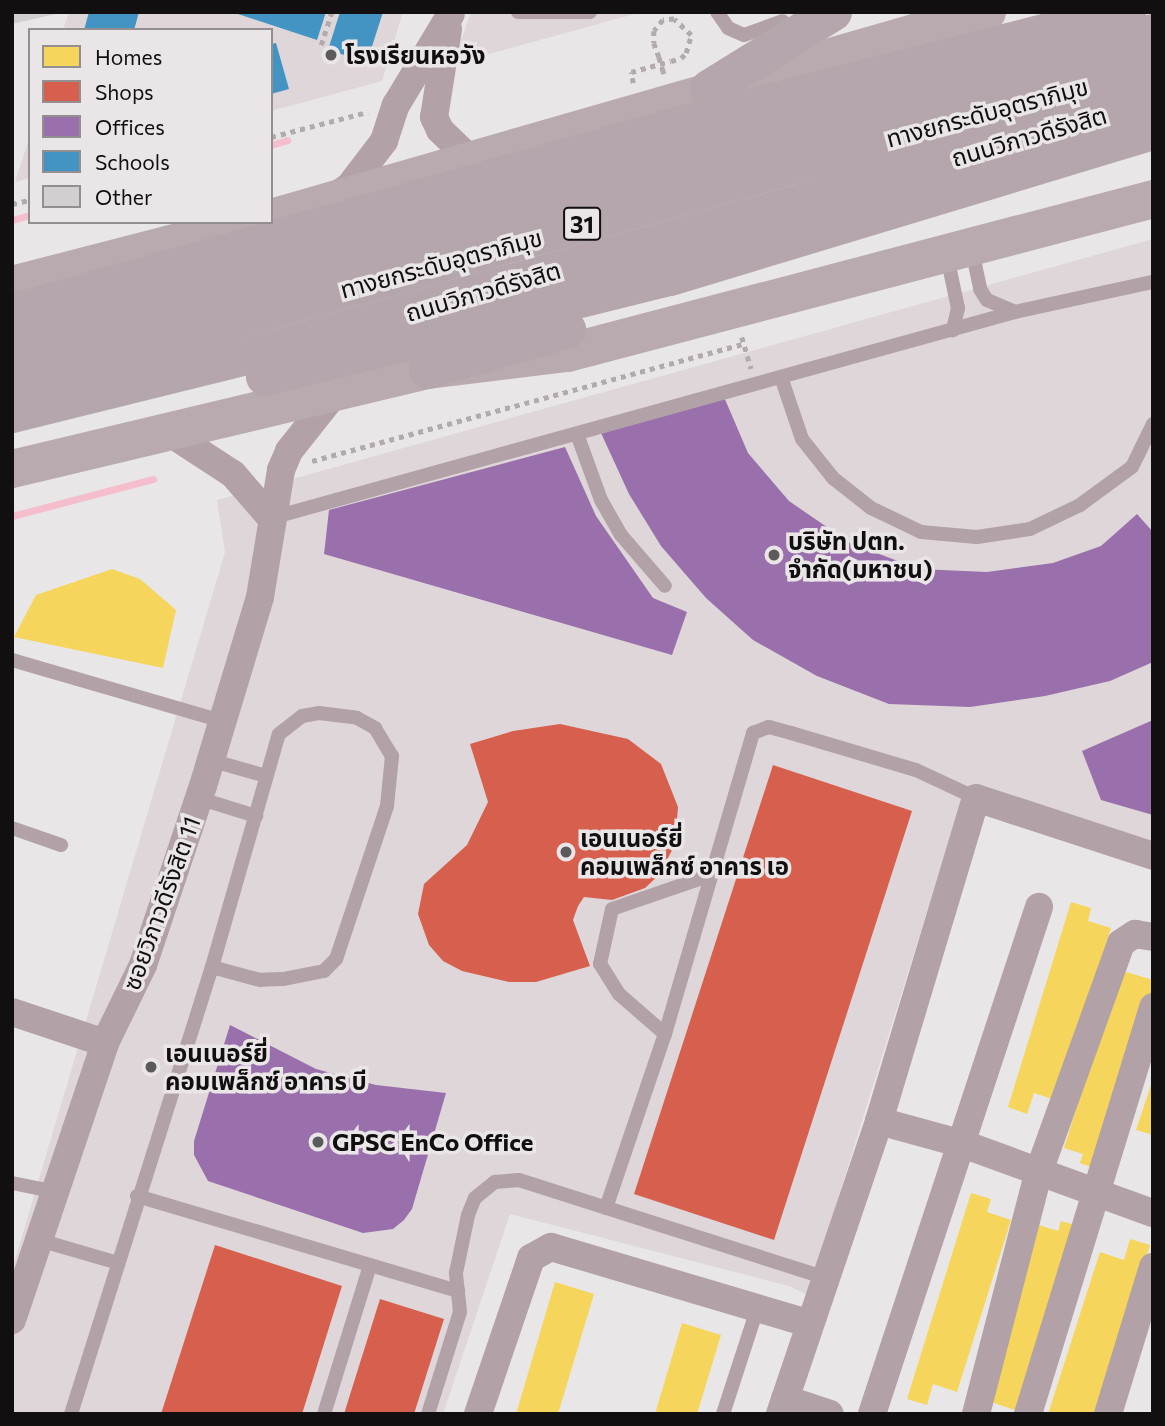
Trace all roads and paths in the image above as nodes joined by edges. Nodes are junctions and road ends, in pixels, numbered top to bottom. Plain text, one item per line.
1 (332, 12) edge
2 (517, 12) edge
3 (590, 12) edge
4 (717, 12) edge
5 (798, 12) edge
6 (833, 12) edge
7 (987, 12) edge
8 (1077, 12) edge
9 (1127, 12) edge
10 (451, 13) edge
11 (1153, 33) edge
12 (321, 45) dead end
13 (659, 57) dead end
14 (925, 66) junction
15 (1153, 66) edge
16 (631, 72) dead end
17 (709, 89) junction
18 (1153, 99) edge
19 (396, 105) junction
20 (1153, 131) edge
21 (273, 136) edge
22 (1153, 156) edge
23 (473, 162) junction
24 (1153, 199) edge
25 (320, 206) junction
26 (273, 218) edge
27 (248, 224) edge
28 (959, 252) junction
29 (1153, 282) edge
30 (12, 285) edge
31 (1015, 312) junction
32 (12, 313) edge
33 (953, 330) junction
34 (744, 344) dead end
35 (12, 348) edge
36 (428, 370) junction
37 (781, 377) junction
38 (335, 393) junction
39 (13, 412) edge
40 (1153, 424) edge
41 (170, 433) junction
42 (577, 434) junction
43 (12, 469) edge
44 (281, 470) junction
45 (271, 518) junction
46 (665, 586) dead end
47 (12, 660) edge
48 (222, 721) junction
49 (210, 760) junction
50 (266, 776) junction
51 (198, 798) junction
52 (976, 798) junction
53 (256, 816) junction
54 (12, 828) edge
55 (61, 845) dead end
56 (1153, 856) edge
57 (711, 875) junction
58 (1039, 907) dead end
59 (1153, 937) edge
60 (212, 967) junction
61 (1153, 1007) edge
62 (12, 1012) edge
63 (665, 1034) junction
64 (105, 1043) junction
65 (879, 1121) junction
66 (963, 1144) junction
67 (1038, 1174) junction
68 (12, 1183) edge
69 (1095, 1191) junction
70 (57, 1192) junction
71 (137, 1196) junction
72 (606, 1208) junction
73 (1153, 1213) edge
74 (39, 1240) junction
75 (118, 1263) junction
76 (370, 1265) junction
77 (1153, 1267) edge
78 (823, 1277) junction
79 (458, 1291) junction
80 (758, 1306) junction
81 (12, 1320) edge
82 (808, 1323) junction
83 (783, 1406) edge
84 (71, 1414) edge
85 (324, 1414) edge
86 (428, 1414) edge
87 (478, 1414) edge
88 (723, 1414) edge
89 (830, 1414) edge
90 (872, 1414) edge
91 (976, 1414) edge
92 (1028, 1414) edge
93 (1108, 1414) edge

1 - 12 path
2 - 3 lane
4 - 5 lane
6 - 17 highway
7 - 17 main road
8 - 14 highway
9 - 14 highway
10 - 19 street
10 - 23 street
11 - 35 highway, ทางยกระดับอุตราภิมุข / 31
13 - 16 path
14 - 32 highway
15 - 39 highway, ทางยกระดับอุตราภิมุข / 31
17 - 23 main road
18 - 39 highway, ถนนวิภาวดีรังสิต / 31
19 - 21 path
19 - 25 street
20 - 39 highway
22 - 36 highway
23 - 25 main road
24 - 28 main road
25 - 26 main road
27 - 30 main road
28 - 31 lane
28 - 33 lane
28 - 36 main road
29 - 31 lane
31 - 33 lane
33 - 37 lane
34 - 44 path
36 - 38 main road
37 - 40 lane
37 - 42 lane
38 - 41 main road
38 - 44 street, ซอยวิภาวดีรังสิต 11
41 - 43 main road
41 - 45 street
42 - 45 lane
42 - 46 lane
44 - 45 street, ซอยวิภาวดีรังสิต 11
45 - 48 street, ซอยวิภาวดีรังสิต 11
47 - 48 lane
48 - 49 street, ซอยวิภาวดีรังสิต 11
49 - 50 lane
49 - 51 street, ซอยวิภาวดีรังสิต 11
50 - 53 lane
50 - 60 lane
51 - 53 lane
51 - 64 street, ซอยวิภาวดีรังสิต 11
52 - 56 street
52 - 57 lane
52 - 65 street
53 - 60 lane
54 - 55 lane
57 - 63 lane
57 - 63 lane
58 - 66 street
59 - 67 street
60 - 71 lane
61 - 69 street
62 - 64 street
63 - 72 lane
64 - 70 street, ซอยวิภาวดีรังสิต 11
65 - 66 street
65 - 78 street
66 - 67 street
66 - 90 street
67 - 69 street
67 - 91 street
68 - 70 lane
69 - 73 street
69 - 92 street
70 - 74 street, ซอยวิภาวดีรังสิต 11
71 - 75 lane
71 - 76 lane
72 - 78 lane
72 - 79 lane
74 - 75 lane
74 - 81 street, ซอยวิภาวดีรังสิต 11
75 - 84 lane
76 - 79 lane
76 - 85 lane
77 - 93 street
78 - 82 street
79 - 86 lane
80 - 82 street
80 - 87 street
80 - 88 lane
82 - 83 street
83 - 89 street

